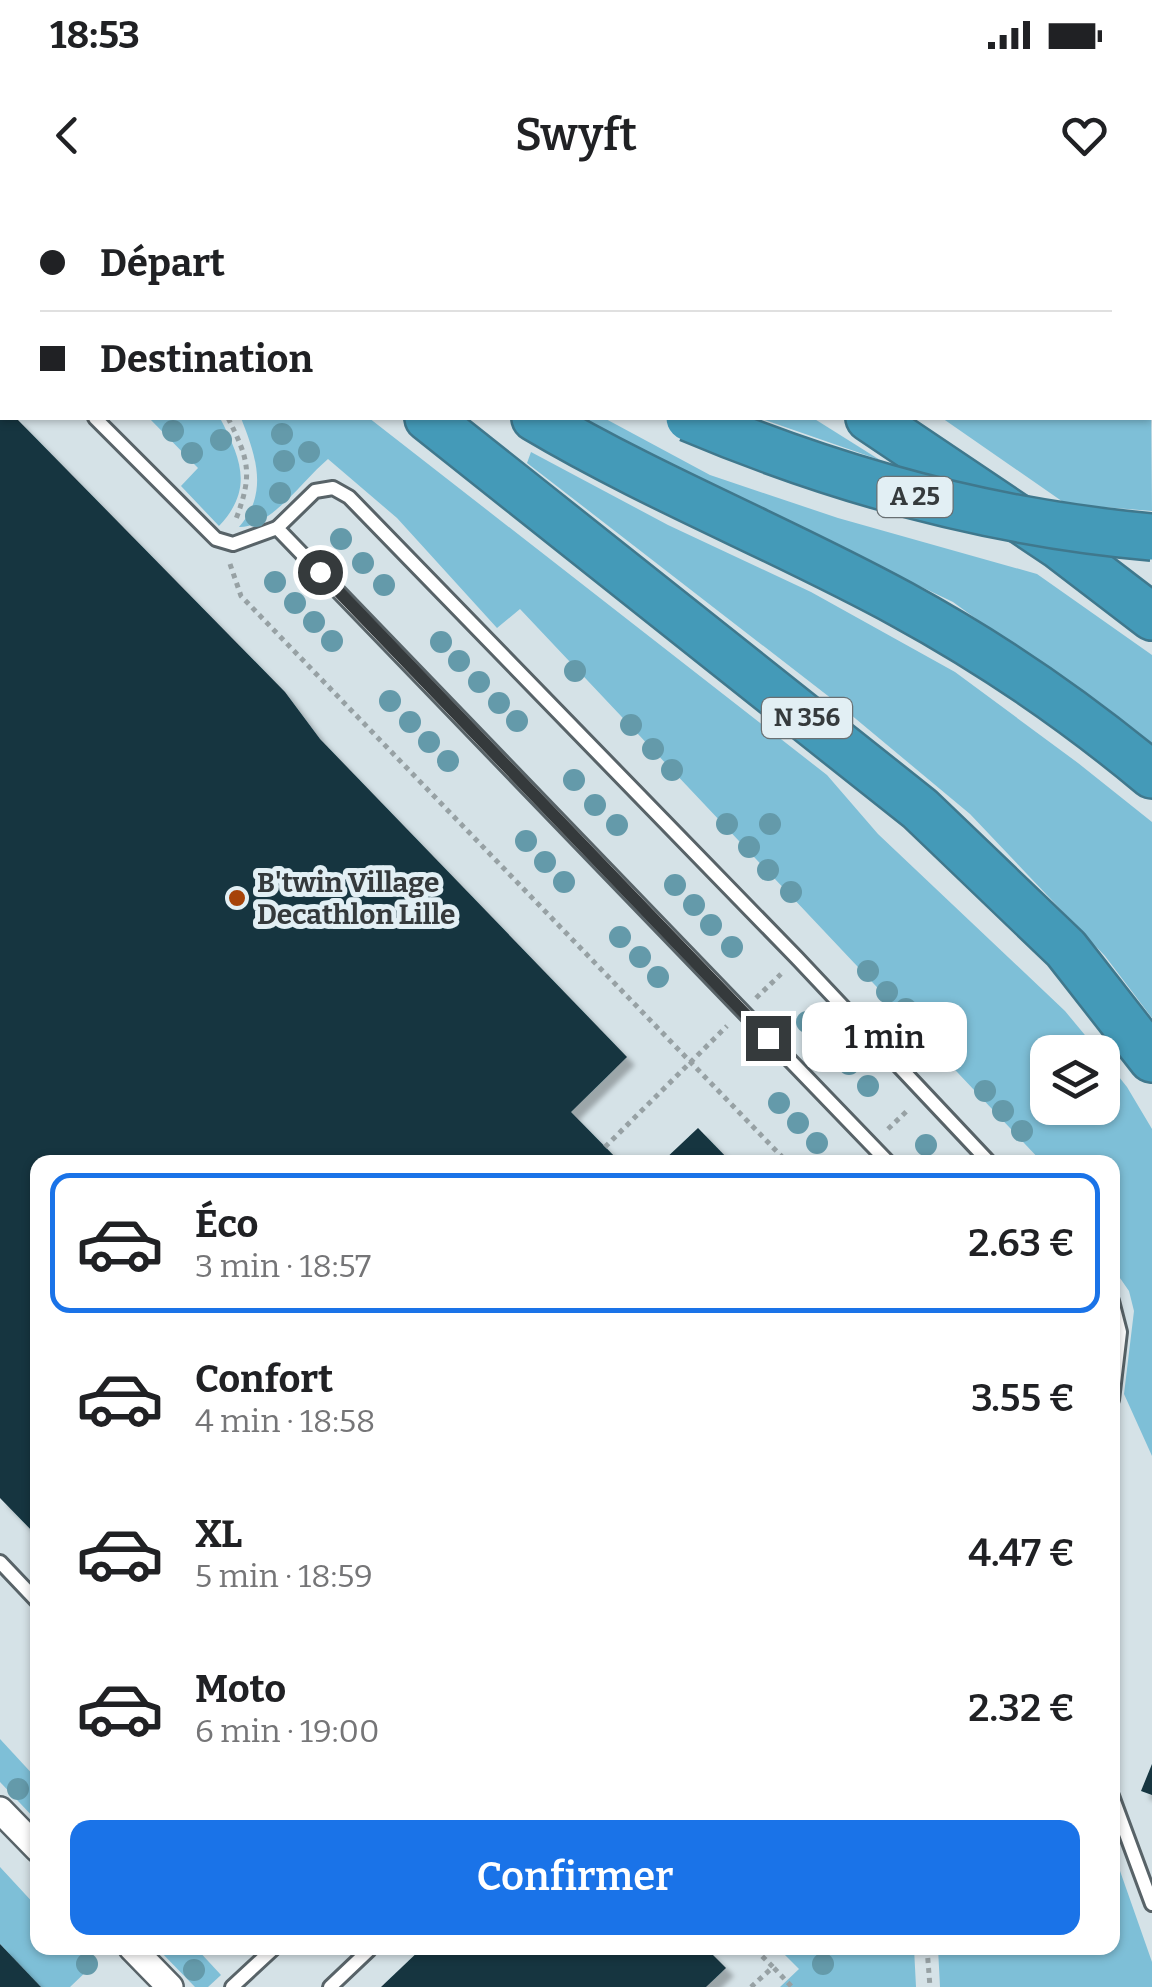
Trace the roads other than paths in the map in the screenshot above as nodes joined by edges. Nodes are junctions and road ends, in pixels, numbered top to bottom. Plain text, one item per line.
1 (97, 420) edge
2 (431, 420) edge
3 (539, 420) edge
4 (694, 420) edge
5 (873, 420) edge
6 (277, 528) junction
7 (1152, 536) edge
8 (1152, 617) edge
9 (1152, 775) edge
10 (1151, 1058) edge
11 (881, 1155) edge
12 (982, 1155) edge
13 (0, 1562) edge
14 (30, 1594) edge
15 (0, 1810) edge
16 (1120, 1818) edge
17 (30, 1841) edge
18 (1152, 1904) edge
19 (139, 1955) edge
20 (266, 1955) edge
21 (364, 1955) edge
22 (170, 1987) edge
23 (232, 1987) edge
24 (330, 1987) edge

1 - 6 lane
2 - 10 highway, N 356
3 - 9 highway
4 - 7 highway, A 25, bridge
5 - 8 highway
6 - 11 lane
6 - 12 lane
13 - 14 lane
15 - 17 street
16 - 18 lane
19 - 22 street
20 - 23 lane
21 - 24 lane

